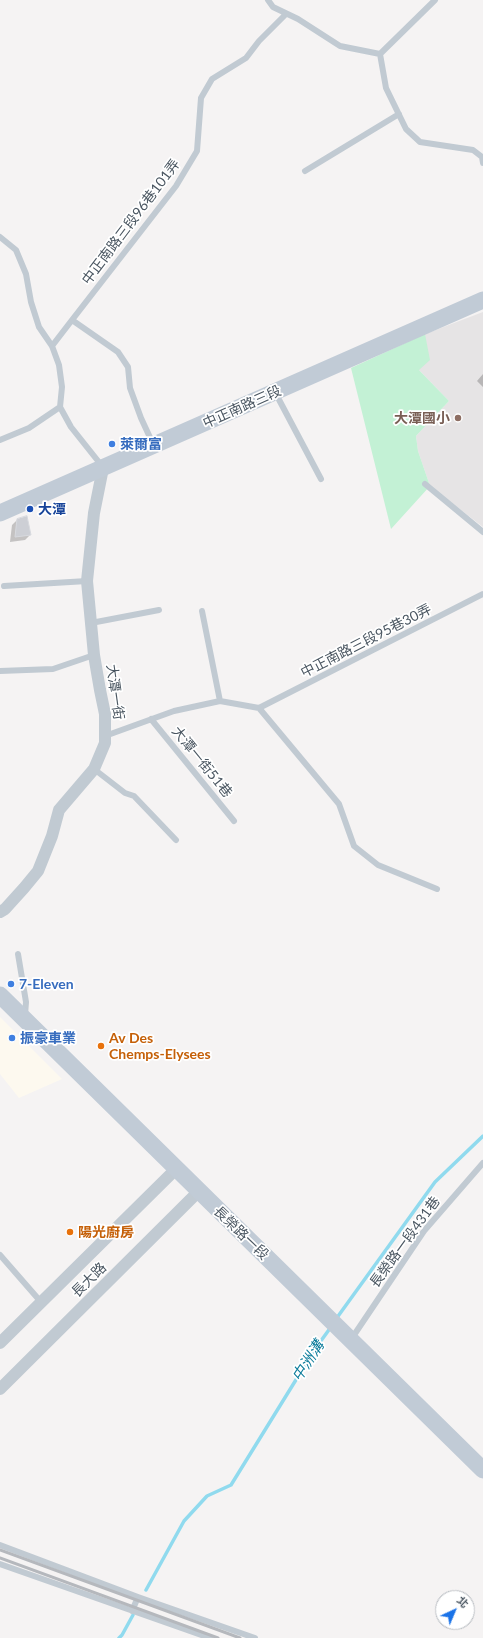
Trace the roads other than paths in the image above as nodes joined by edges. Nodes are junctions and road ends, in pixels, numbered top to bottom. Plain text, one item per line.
1 (268, 0) edge
2 (435, 0) edge
3 (286, 14) junction
4 (380, 54) junction
5 (399, 114) junction
6 (483, 163) edge
7 (306, 171) dead end
8 (0, 237) edge
9 (483, 300) edge
10 (72, 320) junction
11 (52, 346) junction
12 (275, 392) junction
13 (60, 407) junction
14 (0, 440) edge
15 (154, 445) junction
16 (103, 468) junction
17 (321, 479) dead end
18 (425, 484) dead end
19 (0, 513) edge
20 (483, 532) edge
21 (87, 581) junction
22 (4, 586) dead end
23 (483, 594) edge
24 (159, 610) dead end
25 (202, 611) dead end
26 (92, 623) junction
27 (94, 655) junction
28 (0, 671) edge
29 (220, 701) junction
30 (259, 708) junction
31 (150, 719) junction
32 (105, 736) junction
33 (94, 769) junction
34 (234, 821) dead end
35 (176, 840) dead end
36 (437, 889) dead end
37 (0, 912) edge
38 (18, 954) dead end
39 (0, 995) edge
40 (24, 1018) junction
41 (483, 1163) edge
42 (176, 1169) junction
43 (199, 1191) junction
44 (0, 1255) edge
45 (41, 1302) junction
46 (351, 1340) junction
47 (0, 1342) edge
48 (0, 1389) edge
49 (483, 1470) edge
50 (0, 1545) edge
51 (0, 1564) edge
52 (138, 1597) junction
53 (132, 1611) junction
54 (210, 1638) edge
55 (255, 1638) edge

1 - 3 lane
2 - 4 lane
3 - 4 lane
3 - 10 lane, 中正南路三段96巷101弄
4 - 5 lane
5 - 6 lane
5 - 7 lane
8 - 11 lane
9 - 12 street, 中正南路三段
10 - 11 lane, 中正南路三段96巷101弄
10 - 15 lane
11 - 13 lane
12 - 15 street, 中正南路三段
12 - 17 lane
13 - 14 lane
13 - 16 lane
15 - 16 street, 中正南路三段
16 - 19 street, 中正南路三段
16 - 21 street, 大潭一街
18 - 20 lane
21 - 22 lane
21 - 26 street, 大潭一街
23 - 30 lane, 中正南路三段95巷30弄
24 - 26 lane
25 - 29 lane
26 - 27 street, 大潭一街
27 - 28 lane
27 - 32 street, 大潭一街
29 - 30 lane, 大潭一街51巷
29 - 31 lane, 大潭一街51巷
30 - 36 lane
31 - 32 lane, 大潭一街51巷
31 - 34 lane, 大潭一街51巷
32 - 33 street, 大潭一街
33 - 35 lane
33 - 37 street, 大潭一街
38 - 40 lane
39 - 40 street, 長榮路一段
40 - 42 street, 長榮路一段
41 - 46 lane, 長榮路一段431巷
42 - 43 street, 長榮路一段
42 - 45 street, 長大路
43 - 46 street, 長榮路一段
43 - 48 street, 長大路
44 - 45 lane
45 - 47 street, 長大路
46 - 49 street, 長榮路一段
50 - 52 lane
51 - 53 lane
52 - 53 lane
52 - 55 lane
53 - 54 lane

